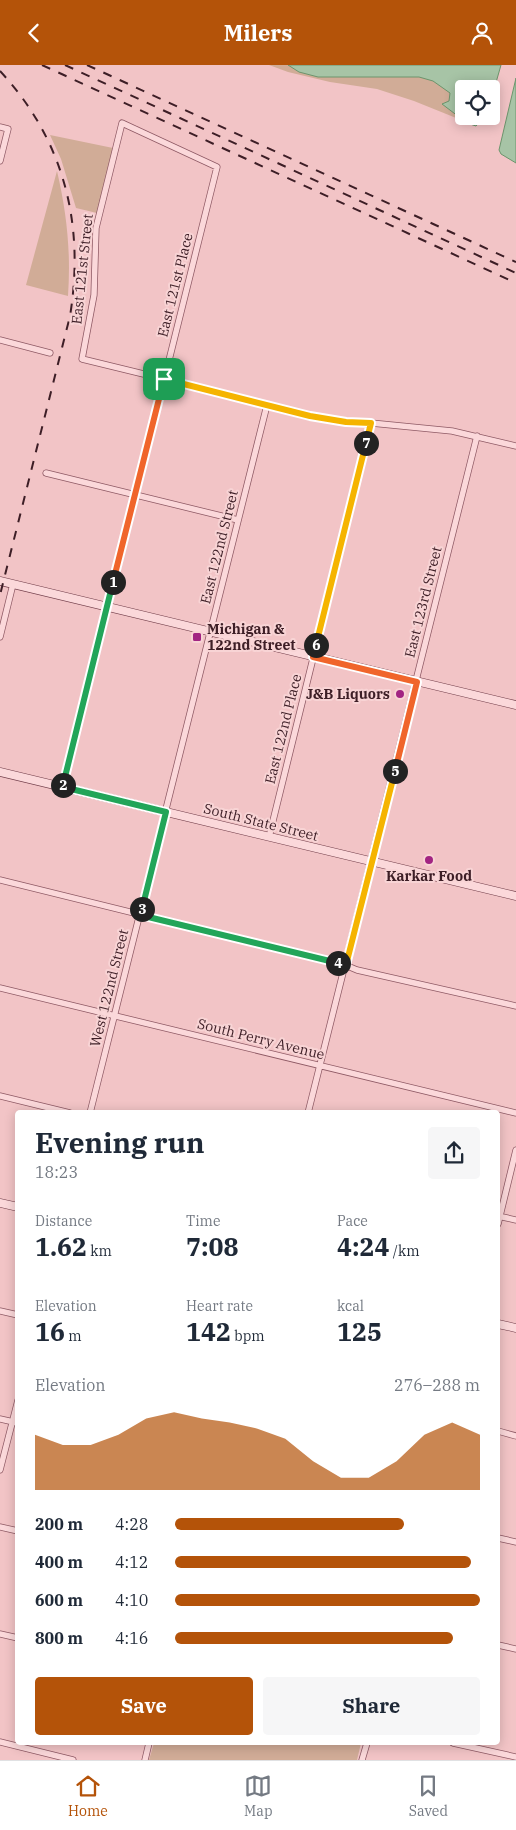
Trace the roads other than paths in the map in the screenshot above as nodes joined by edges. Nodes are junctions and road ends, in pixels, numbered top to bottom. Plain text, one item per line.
1 (122, 123) joint
2 (0, 127) edge
3 (0, 161) edge
4 (0, 340) edge
5 (50, 353) dead end
6 (164, 379) junction
7 (267, 405) junction
8 (371, 423) junction
9 (477, 436) junction
10 (516, 446) edge
11 (46, 473) dead end
12 (135, 495) junction
13 (238, 520) junction
14 (0, 581) edge
15 (13, 584) junction
16 (107, 606) junction
17 (211, 631) junction
18 (0, 637) edge
19 (313, 657) junction
20 (417, 682) junction
21 (516, 705) edge
22 (0, 772) edge
23 (63, 787) junction
24 (166, 812) junction
25 (269, 837) junction
26 (372, 862) junction
27 (0, 880) edge
28 (516, 896) edge
29 (140, 915) junction
30 (346, 965) junction
31 (0, 988) edge
32 (516, 1006) edge
33 (115, 1016) junction
34 (320, 1067) junction
35 (0, 1096) edge
36 (58, 1110) edge
37 (91, 1110) edge
38 (309, 1110) edge
39 (516, 1113) edge
40 (516, 1150) edge
41 (0, 1203) edge
42 (15, 1206) edge
43 (500, 1209) edge
44 (500, 1216) edge
45 (516, 1220) edge
46 (0, 1311) edge
47 (15, 1314) edge
48 (500, 1324) edge
49 (516, 1328) edge
50 (0, 1419) edge
51 (15, 1422) edge
52 (500, 1432) edge
53 (516, 1436) edge
54 (0, 1470) edge
55 (0, 1527) edge
56 (15, 1530) edge
57 (500, 1538) edge
58 (516, 1542) edge
59 (0, 1634) edge
60 (15, 1637) edge
61 (500, 1645) edge
62 (516, 1649) edge
63 (0, 1742) edge
64 (149, 1745) edge
65 (366, 1745) edge
66 (462, 1745) edge
67 (516, 1757) edge
68 (73, 1760) edge
69 (145, 1760) edge
70 (362, 1760) edge

1 - 6 street, East 121st Place
1 - 6 street, East 121st Street
2 - 3 street
4 - 5 street
6 - 7 street
6 - 12 street, East 121st Place
7 - 8 street
7 - 13 street, East 122nd Street
8 - 9 street
8 - 19 street, East 122nd Place
9 - 10 street
9 - 20 street, East 123rd Street
11 - 12 street
12 - 13 street
12 - 16 street, East 121st Place
13 - 17 street, East 122nd Street
14 - 15 street
15 - 16 street
15 - 18 street
16 - 17 street
16 - 23 street, East 121st Place
17 - 19 street
17 - 24 street, East 122nd Street
19 - 20 street
19 - 25 street, East 122nd Place
20 - 21 street
20 - 26 street, East 123rd Street
22 - 23 street, South State Street
23 - 24 street, South State Street
24 - 25 street, South State Street
24 - 29 street, West 122nd Street
25 - 26 street, South State Street
26 - 28 street, South State Street
26 - 30 street, East 123rd Street
27 - 29 street
29 - 30 street
29 - 33 street, West 122nd Street
30 - 32 street
30 - 34 street, East 123rd Street
31 - 33 street, South Perry Avenue
33 - 34 street, South Perry Avenue
33 - 37 street, West 122nd Street
34 - 38 street, East 123rd Street
34 - 39 street, South Perry Avenue
35 - 36 street
40 - 43 street
41 - 42 street
44 - 45 street
46 - 47 street
48 - 49 street
50 - 51 street
51 - 54 street
52 - 53 street
55 - 56 street
57 - 58 street
59 - 60 street
61 - 62 street
63 - 68 street
64 - 69 street
65 - 70 street
66 - 67 street

